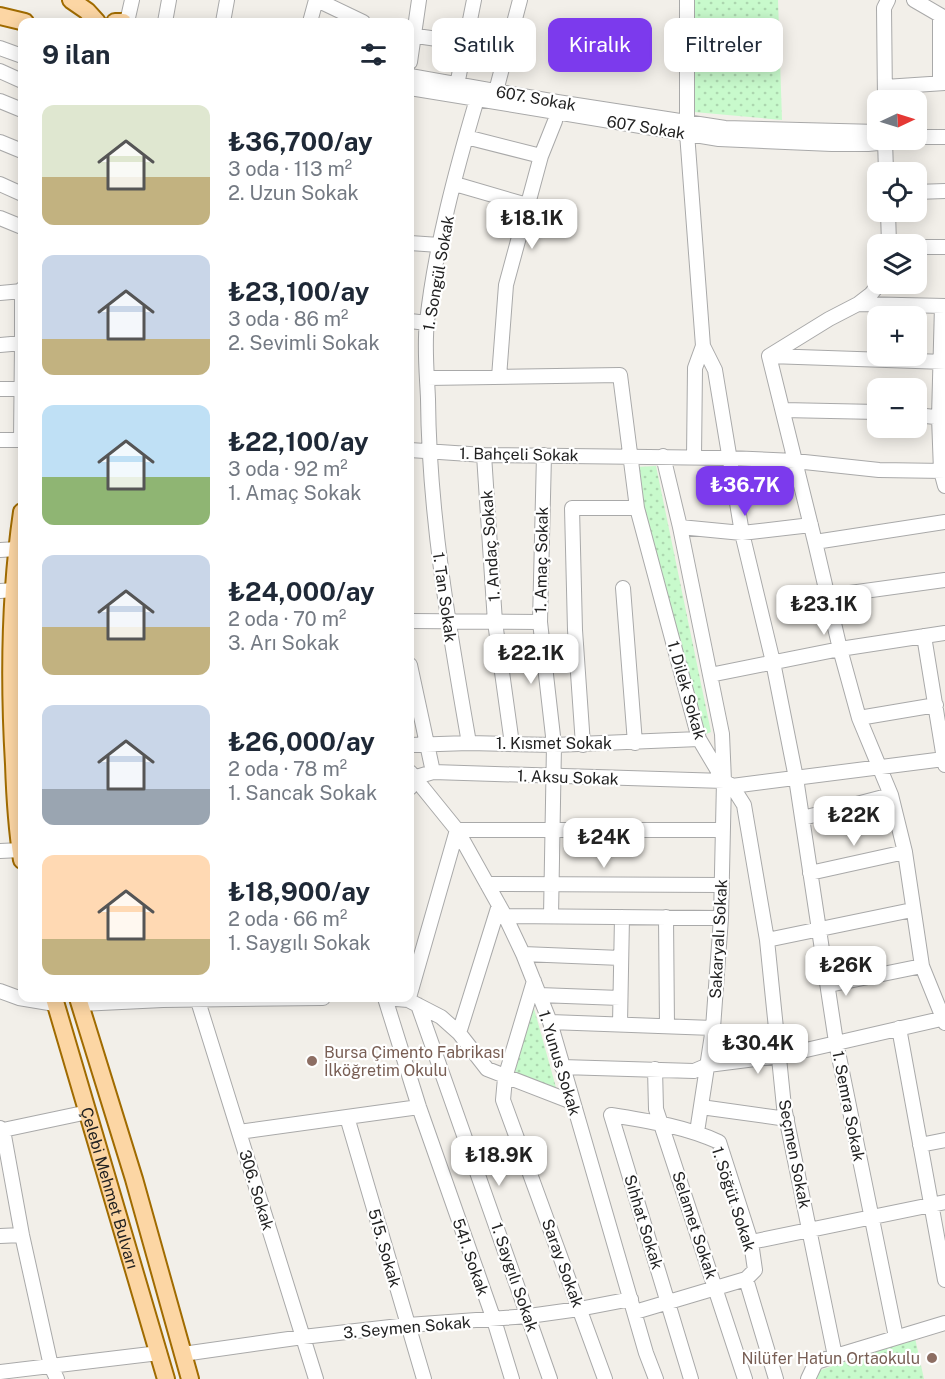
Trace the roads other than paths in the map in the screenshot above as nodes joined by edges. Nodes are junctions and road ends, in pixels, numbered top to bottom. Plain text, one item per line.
1 (71, 0) edge
2 (132, 0) edge
3 (170, 0) edge
4 (227, 0) edge
5 (316, 0) edge
6 (419, 0) edge
7 (474, 0) edge
8 (520, 0) edge
9 (687, 0) edge
10 (888, 0) edge
11 (914, 0) edge
12 (0, 16) edge
13 (943, 17) edge
14 (94, 18) edge
15 (126, 18) edge
16 (166, 18) edge
17 (224, 18) edge
18 (311, 18) edge
19 (354, 18) edge
20 (470, 18) edge
21 (18, 20) edge
22 (414, 22) edge
23 (414, 36) edge
24 (432, 39) edge
25 (0, 48) edge
26 (18, 55) edge
27 (0, 71) edge
28 (459, 72) edge
29 (414, 77) edge
30 (18, 79) edge
31 (943, 83) edge
32 (457, 85) junction
33 (414, 89) edge
34 (885, 90) edge
35 (906, 90) edge
36 (496, 92) junction
37 (477, 99) junction
38 (0, 101) edge
39 (18, 108) edge
40 (555, 121) dead end
41 (687, 128) junction
42 (867, 132) edge
43 (945, 136) edge
44 (466, 137) junction
45 (927, 137) edge
46 (0, 142) edge
47 (867, 143) edge
48 (18, 149) edge
49 (541, 156) junction
50 (0, 184) edge
51 (455, 184) junction
52 (18, 192) edge
53 (927, 192) edge
54 (945, 192) edge
55 (527, 205) junction
56 (0, 218) edge
57 (18, 225) edge
58 (414, 243) edge
59 (439, 245) junction
60 (927, 247) edge
61 (945, 247) edge
62 (18, 291) edge
63 (0, 293) edge
64 (871, 294) edge
65 (858, 304) junction
66 (944, 306) edge
67 (414, 321) edge
68 (427, 323) junction
69 (18, 344) edge
70 (0, 345) edge
71 (703, 346) junction
72 (769, 356) junction
73 (942, 361) edge
74 (500, 377) junction
75 (427, 378) junction
76 (0, 389) edge
77 (18, 389) edge
78 (783, 410) junction
79 (867, 412) edge
80 (927, 416) edge
81 (942, 418) edge
82 (0, 440) edge
83 (18, 440) edge
84 (414, 450) edge
85 (428, 451) junction
86 (484, 454) junction
87 (544, 455) junction
88 (630, 456) junction
89 (663, 456) junction
90 (694, 457) junction
91 (729, 458) junction
92 (795, 461) junction
93 (943, 471) edge
94 (945, 486) edge
95 (637, 508) junction
96 (945, 522) edge
97 (18, 523) edge
98 (811, 525) junction
99 (680, 528) junction
100 (742, 533) junction
101 (815, 542) junction
102 (8, 550) edge
103 (945, 580) edge
104 (623, 588) dead end
105 (7, 591) edge
106 (828, 597) junction
107 (414, 621) edge
108 (447, 621) junction
109 (495, 622) junction
110 (540, 622) junction
111 (945, 633) edge
112 (6, 636) edge
113 (924, 636) junction
114 (840, 649) junction
115 (17, 659) edge
116 (773, 662) junction
117 (710, 675) junction
118 (414, 683) edge
119 (5, 688) edge
120 (936, 705) junction
121 (859, 718) junction
122 (6, 734) edge
123 (699, 739) junction
124 (469, 743) junction
125 (635, 743) junction
126 (428, 744) junction
127 (513, 744) junction
128 (414, 745) edge
129 (554, 745) junction
130 (583, 745) junction
131 (944, 762) edge
132 (880, 767) junction
133 (433, 772) junction
134 (554, 777) junction
135 (414, 778) edge
136 (796, 778) junction
137 (414, 782) edge
138 (728, 784) junction
139 (891, 795) junction
140 (803, 818) junction
141 (18, 825) edge
142 (457, 830) junction
143 (552, 830) junction
144 (723, 830) junction
145 (0, 851) edge
146 (905, 852) junction
147 (18, 854) edge
148 (810, 873) junction
149 (487, 884) junction
150 (551, 885) junction
151 (721, 885) junction
152 (502, 910) junction
153 (912, 910) junction
154 (551, 916) junction
155 (622, 917) junction
156 (666, 917) junction
157 (721, 918) junction
158 (820, 929) junction
159 (767, 940) junction
160 (523, 954) junction
161 (621, 958) junction
162 (922, 966) junction
163 (534, 981) junction
164 (829, 985) junction
165 (414, 988) edge
166 (0, 991) edge
167 (539, 995) junction
168 (620, 998) junction
169 (18, 999) edge
170 (414, 1001) edge
171 (55, 1002) edge
172 (79, 1002) edge
173 (198, 1002) edge
174 (386, 1002) edge
175 (412, 1002) edge
176 (944, 1020) edge
177 (550, 1022) junction
178 (620, 1024) junction
179 (667, 1026) junction
180 (713, 1028) junction
181 (899, 1028) junction
182 (459, 1033) junction
183 (837, 1042) junction
184 (780, 1056) junction
185 (708, 1065) junction
186 (562, 1067) junction
187 (655, 1069) junction
188 (505, 1078) junction
189 (572, 1102) junction
190 (418, 1107) junction
191 (701, 1107) junction
192 (88, 1112) junction
193 (347, 1117) junction
194 (787, 1119) junction
195 (662, 1123) junction
196 (1, 1129) edge
197 (239, 1132) junction
198 (697, 1132) junction
199 (945, 1140) edge
200 (920, 1145) junction
201 (945, 1202) edge
202 (931, 1205) junction
203 (871, 1217) junction
204 (810, 1230) junction
205 (22, 1235) junction
206 (0, 1236) edge
207 (751, 1242) junction
208 (746, 1279) junction
209 (945, 1280) edge
210 (716, 1288) junction
211 (669, 1302) junction
212 (633, 1306) junction
213 (579, 1309) junction
214 (529, 1316) junction
215 (494, 1320) junction
216 (945, 1323) edge
217 (408, 1325) junction
218 (303, 1337) junction
219 (896, 1337) junction
220 (159, 1353) junction
221 (183, 1354) junction
222 (835, 1356) junction
223 (0, 1372) edge
224 (54, 1373) edge
225 (166, 1379) edge
226 (189, 1379) edge
227 (316, 1379) edge
228 (424, 1379) edge
229 (512, 1379) edge
230 (550, 1379) edge
231 (605, 1379) edge
232 (656, 1379) edge
233 (691, 1379) edge
234 (745, 1379) edge
235 (776, 1379) edge
236 (808, 1379) edge

1 - 14 main road
2 - 15 street
3 - 16 street
4 - 17 street
5 - 18 street
5 - 19 street
6 - 22 street
7 - 20 street
8 - 36 street
9 - 41 street
10 - 34 street
11 - 13 street
12 - 21 main road
13 - 31 street
23 - 24 street
25 - 26 street
27 - 30 street
28 - 32 street
29 - 32 street, 607. Sokak
31 - 35 street
32 - 36 street, 607. Sokak
33 - 37 street, 607 Sokak
36 - 41 street, 607. Sokak
37 - 41 street, 607 Sokak
37 - 44 street, 1. Songül Sokak
38 - 39 street
40 - 49 street
41 - 42 street, 607. Sokak
41 - 47 street, 607 Sokak
41 - 71 street
43 - 45 street
44 - 49 street
44 - 51 street, 1. Songül Sokak
46 - 48 street
49 - 55 street
50 - 52 street
51 - 55 street
51 - 59 street, 1. Songül Sokak
53 - 54 street
55 - 74 street
56 - 57 street
58 - 59 street
59 - 68 street, 1. Songül Sokak
60 - 61 street
62 - 63 street
64 - 65 street
65 - 66 street
65 - 72 street
66 - 73 street
67 - 68 street
68 - 75 street, 1. Songül Sokak
69 - 70 street
71 - 90 street
71 - 91 street, 1. Semra Sokak
72 - 73 street
72 - 78 street
73 - 81 street
74 - 75 street
74 - 88 street, 1. Dilek Sokak
75 - 85 street, 1. Songül Sokak
76 - 77 street
78 - 79 street
78 - 92 street
80 - 81 street
81 - 93 street
82 - 83 street
84 - 85 street, 1. Bahçeli Sokak
85 - 86 street, 1. Bahçeli Sokak
85 - 108 street, 1. Tan Sokak
86 - 87 street, 1. Bahçeli Sokak
86 - 109 street, 1. Andaç Sokak
87 - 88 street, 1. Bahçeli Sokak
87 - 110 street, 1. Amaç Sokak
88 - 89 street, 1. Bahçeli Sokak
88 - 95 street, 1. Dilek Sokak
89 - 90 street, 1. Bahçeli Sokak
89 - 99 street, 1. Dilek Sokak
90 - 91 street, 1. Bahçeli Sokak
91 - 92 street, 1. Bahçeli Sokak
91 - 100 street, 1. Semra Sokak
92 - 93 street, 1. Bahçeli Sokak
92 - 98 street
93 - 94 street
95 - 123 street, 1. Dilek Sokak
95 - 130 street
96 - 101 street
97 - 102 main road
98 - 100 street
98 - 101 street
99 - 100 street
99 - 117 street, 1. Dilek Sokak
100 - 116 street, 1. Semra Sokak
101 - 106 street
102 - 105 main road
103 - 106 street
104 - 125 street
105 - 112 main road
106 - 114 street
107 - 108 street
108 - 109 street
108 - 124 street, 1. Tan Sokak
109 - 110 street
109 - 127 street, 1. Andaç Sokak
110 - 129 street, 1. Amaç Sokak
111 - 113 street
112 - 115 main road
113 - 114 street
113 - 120 street
114 - 116 street
114 - 121 street
115 - 119 main road
116 - 117 street
116 - 136 street, 1. Semra Sokak
117 - 138 street, 1. Dilek Sokak
118 - 126 street
119 - 122 main road
120 - 121 street
120 - 131 street
121 - 132 street
122 - 141 main road
123 - 125 street, 1. Kısmet Sokak
123 - 138 street, 1. Dilek Sokak
124 - 126 street, 1. Kısmet Sokak
124 - 127 street, 1. Kısmet Sokak
125 - 130 street, 1. Kısmet Sokak
126 - 128 street, 1. Kısmet Sokak
126 - 133 street
127 - 129 street, 1. Kısmet Sokak
129 - 130 street, 1. Kısmet Sokak
129 - 134 street, 1. Amaç Sokak
131 - 132 street, 1. Aksu Sokak
132 - 136 street, 1. Aksu Sokak
132 - 139 street
133 - 134 street, 1. Aksu Sokak
133 - 135 street, 1. Aksu Sokak
134 - 138 street, 1. Aksu Sokak
134 - 143 street, 1. Amaç Sokak
136 - 138 street, 1. Aksu Sokak
136 - 140 street, 1. Semra Sokak
137 - 142 street, 1. Yunus Sokak
138 - 144 street, Sakaryalı Sokak
138 - 159 street, Seçmen Sokak
139 - 140 street
139 - 146 street
140 - 148 street, 1. Semra Sokak
142 - 143 street
142 - 149 street, 1. Yunus Sokak
142 - 165 street
143 - 144 street
143 - 150 street, 1. Amaç Sokak
144 - 151 street, Sakaryalı Sokak
145 - 147 street
146 - 148 street
146 - 153 street
148 - 158 street, 1. Semra Sokak
149 - 150 street
149 - 152 street, 1. Yunus Sokak
150 - 151 street
150 - 154 street, 1. Amaç Sokak
151 - 157 street, Sakaryalı Sokak
152 - 154 street
152 - 160 street, 1. Yunus Sokak
152 - 182 street
153 - 158 street
153 - 162 street
154 - 155 street
155 - 156 street
155 - 161 street
156 - 157 street
156 - 179 street
157 - 180 street, Sakaryalı Sokak
158 - 159 street
158 - 164 street, 1. Semra Sokak
159 - 184 street, Seçmen Sokak
160 - 161 street
160 - 163 street, 1. Yunus Sokak
161 - 168 street
162 - 164 street
162 - 176 street
163 - 167 street, 1. Yunus Sokak
163 - 188 street, Saray Sokak
164 - 183 street, 1. Semra Sokak
166 - 169 street
167 - 168 street
167 - 177 street, 1. Yunus Sokak
168 - 178 street
170 - 182 street
171 - 192 main road, Çelebi Mehmet Bulvarı
172 - 221 main road, Çelebi Mehmet Bulvarı
173 - 197 street, 306. Sokak
174 - 190 street, 541. Sokak
175 - 214 street, 1. Saygılı Sokak
176 - 181 street
177 - 178 street
177 - 186 street, 1. Yunus Sokak
178 - 179 street
179 - 180 street
180 - 185 street, Sakaryalı Sokak
181 - 183 street
181 - 200 street
182 - 188 street
183 - 184 street
183 - 203 street, 1. Semra Sokak
184 - 185 street
184 - 194 street, Seçmen Sokak
185 - 187 street
185 - 191 street, Sakaryalı Sokak
186 - 187 street
186 - 189 street, 1. Yunus Sokak
187 - 195 street, Selamet Sokak
188 - 189 street
188 - 213 street, Saray Sokak
189 - 212 street, 1. Yunus Sokak
190 - 193 street
190 - 215 street, 541. Sokak
191 - 194 street
191 - 198 street, Sakaryalı Sokak
192 - 196 street
192 - 220 main road, Çelebi Mehmet Bulvarı
193 - 197 street
193 - 217 street, 515. Sokak
194 - 204 street, Seçmen Sokak
195 - 198 street, 1. Söğüt Sokak
195 - 210 street, Selamet Sokak
195 - 211 street, Sıhhat Sokak
196 - 205 street
197 - 218 street, 306. Sokak
198 - 207 street, 1. Söğüt Sokak
199 - 200 street
200 - 202 street
201 - 202 street
202 - 203 street
202 - 209 street
203 - 204 street
203 - 219 street, 1. Semra Sokak
204 - 207 street
204 - 222 street, Seçmen Sokak
205 - 206 street
205 - 224 street
207 - 208 street, 1. Söğüt Sokak
208 - 210 street, 3. Seymen Sokak
208 - 235 street
210 - 211 street, 3. Seymen Sokak
210 - 234 street, Selamet Sokak
211 - 212 street, 3. Seymen Sokak
211 - 233 street, Sıhhat Sokak
212 - 213 street, 3. Seymen Sokak
212 - 232 street, 1. Yunus Sokak
213 - 214 street, 3. Seymen Sokak
213 - 231 street, Saray Sokak
214 - 215 street, 3. Seymen Sokak
214 - 230 street, 1. Saygılı Sokak
215 - 217 street, 3. Seymen Sokak
215 - 229 street, 541. Sokak
216 - 219 street
217 - 218 street, 3. Seymen Sokak
217 - 228 street, 515. Sokak
218 - 221 street, 3. Seymen Sokak
218 - 227 street, 306. Sokak
219 - 222 street
220 - 224 street
220 - 225 main road, Çelebi Mehmet Bulvarı
221 - 226 main road, Çelebi Mehmet Bulvarı
222 - 236 street
223 - 224 street

